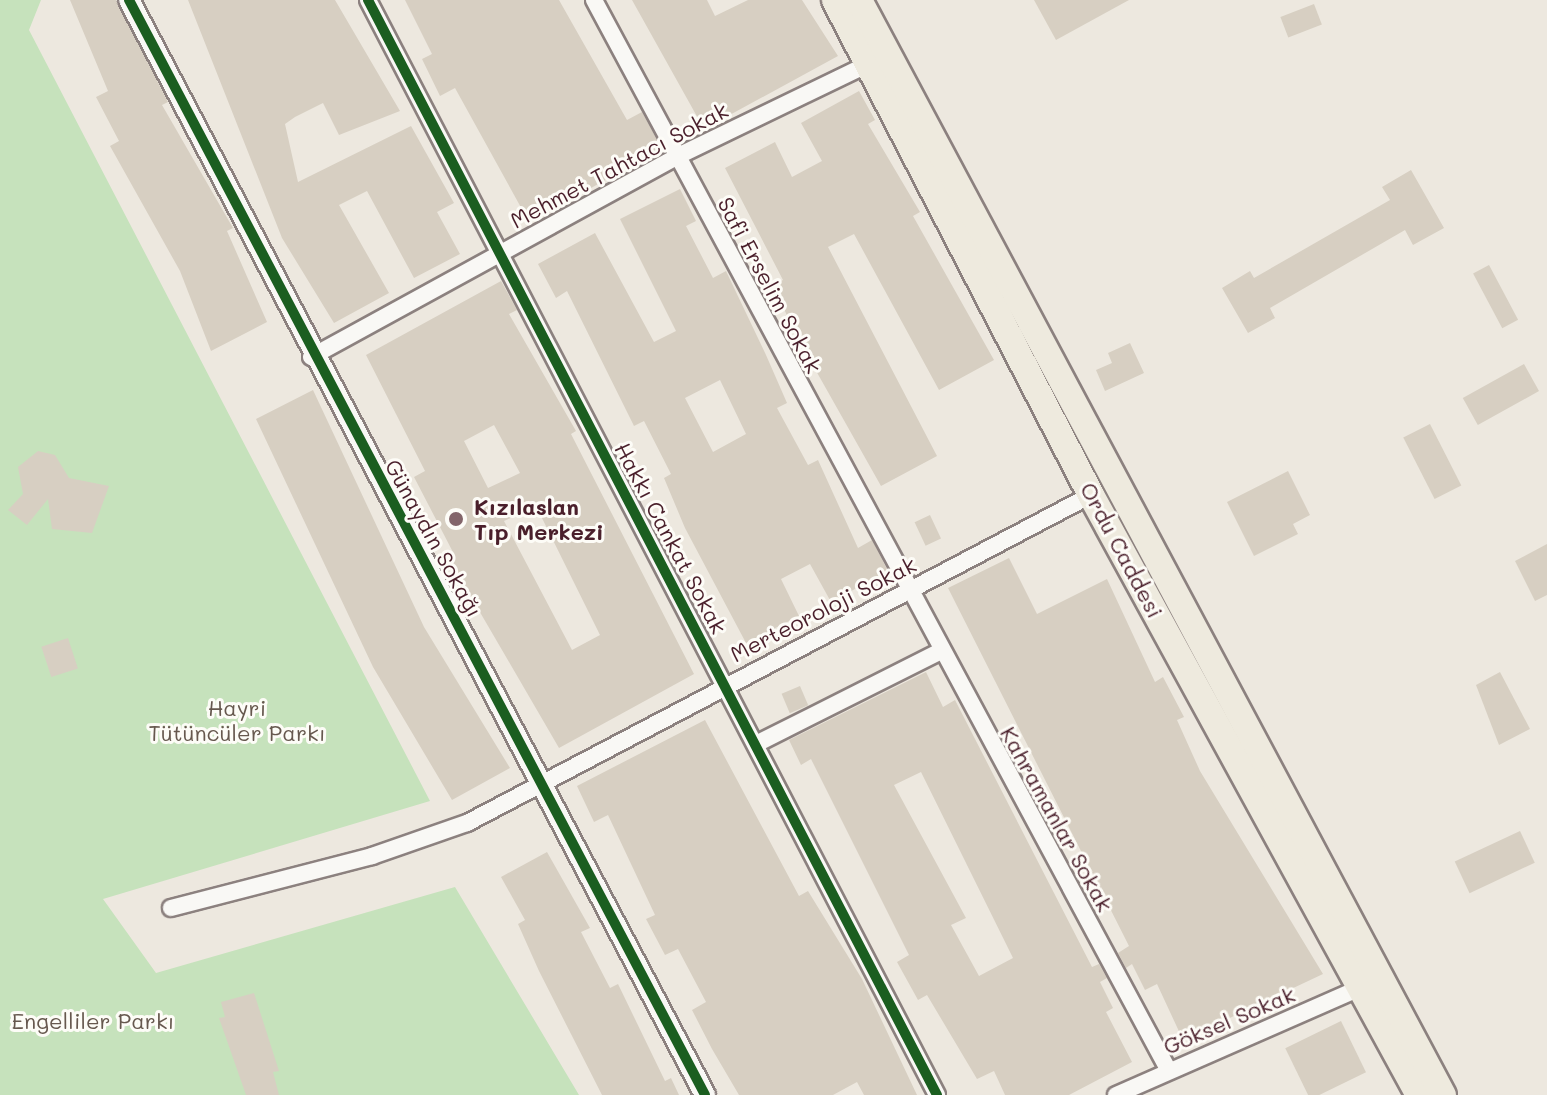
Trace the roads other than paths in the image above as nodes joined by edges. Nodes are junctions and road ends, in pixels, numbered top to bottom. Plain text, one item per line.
1 (129, 0) edge
2 (368, 0) edge
3 (594, 0) edge
4 (835, 0) edge
5 (859, 0) edge
6 (868, 64) junction
7 (676, 157) junction
8 (499, 253) junction
9 (311, 357) junction
10 (1091, 495) junction
11 (908, 590) junction
12 (941, 651) junction
13 (725, 685) junction
14 (756, 744) junction
15 (543, 778) junction
16 (171, 908) dead end
17 (1360, 988) junction
18 (1168, 1069) junction
19 (705, 1095) edge
20 (937, 1095) edge
21 (1116, 1095) edge
22 (1419, 1095) edge
23 (1443, 1095) edge

1 - 9 street, Günaydın Sokağı
2 - 8 street, Hakkı Cankat Sokak
3 - 7 street, Safi Erselim Sokak
4 - 6 main road, Ordu Caddesi
5 - 23 main road, Ordu Caddesi
6 - 7 street, Mehmet Tahtacı Sokak
6 - 10 main road, Ordu Caddesi
7 - 8 street, Mehmet Tahtacı Sokak
7 - 11 street, Safi Erselim Sokak
8 - 9 street, Mehmet Tahtacı Sokak
8 - 13 street, Hakkı Cankat Sokak
9 - 15 street, Günaydın Sokağı
10 - 11 street, Merteoroloji Sokak
10 - 17 main road, Ordu Caddesi
11 - 12 street, Kahramanlar Sokak
11 - 13 street, Merteoroloji Sokak
12 - 14 street
12 - 18 street, Kahramanlar Sokak
13 - 14 street, Hakkı Cankat Sokak
13 - 15 street, Merteoroloji Sokak
14 - 20 street, Hakkı Cankat Sokak
15 - 16 street, Merteoroloji Sokak
15 - 19 street, Günaydın Sokağı
17 - 18 street, Göksel Sokak
17 - 22 main road, Ordu Caddesi
18 - 21 street, Göksel Sokak

